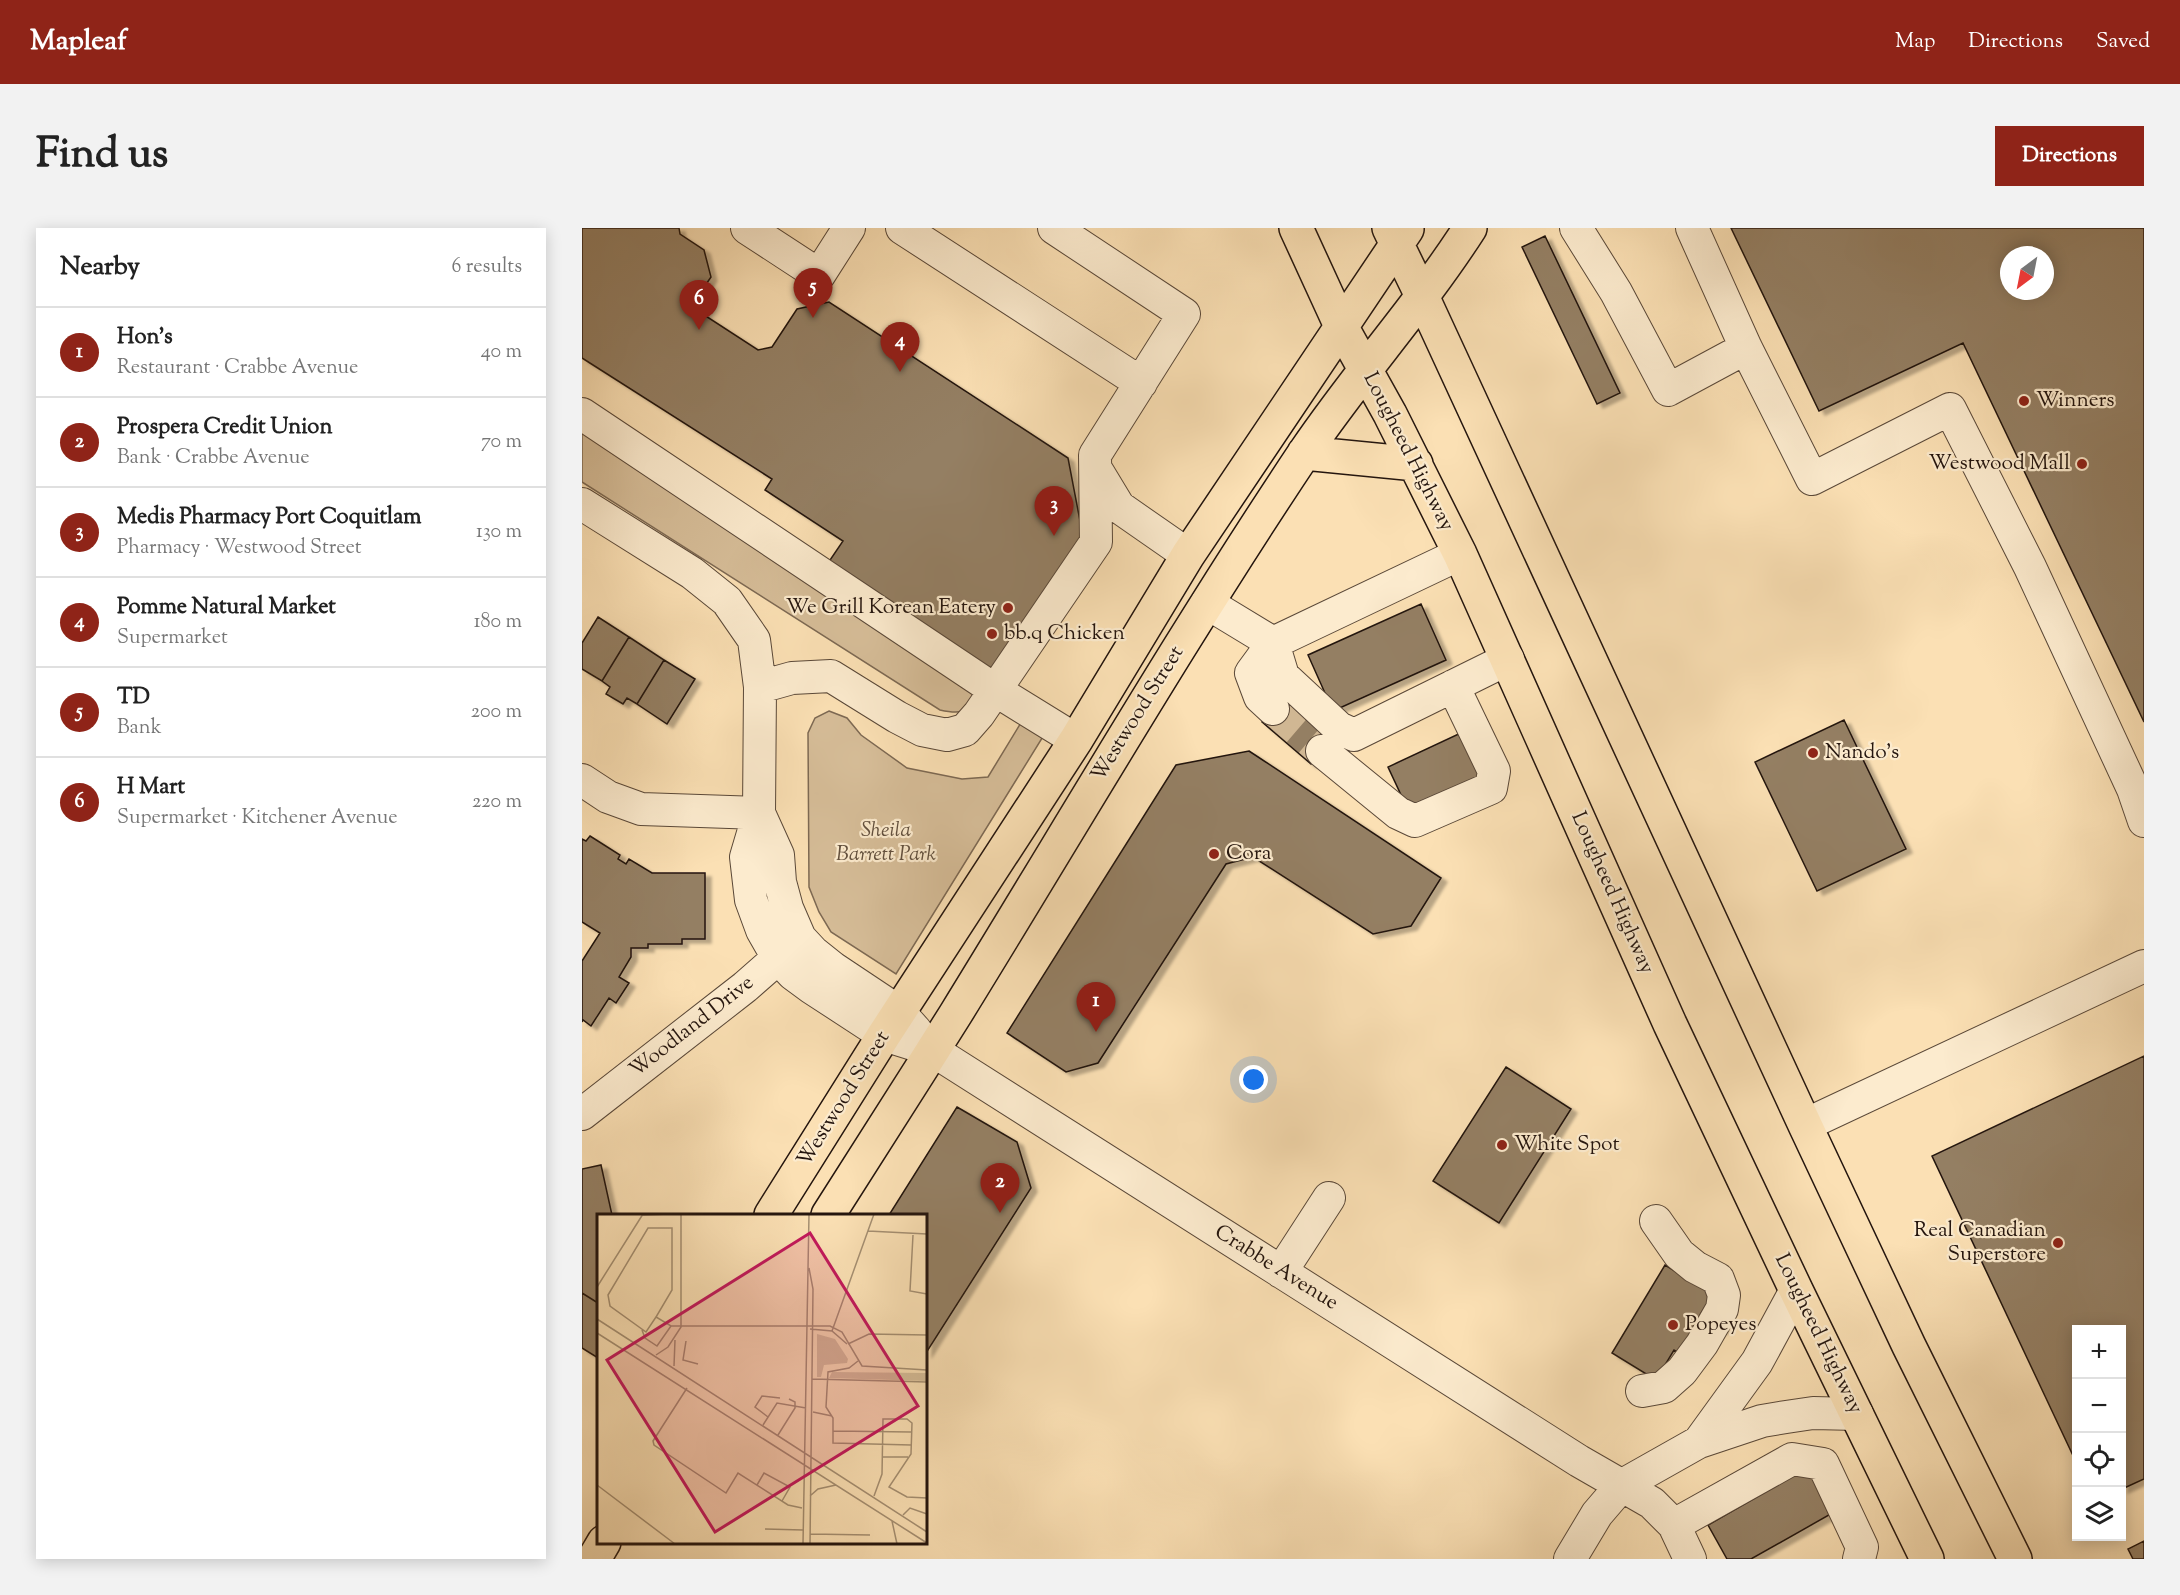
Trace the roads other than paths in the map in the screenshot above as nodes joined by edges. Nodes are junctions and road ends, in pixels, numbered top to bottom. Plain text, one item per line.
1 (747, 228) edge
2 (849, 228) edge
3 (902, 228) edge
4 (1054, 228) edge
5 (1296, 228) edge
6 (1470, 228) edge
7 (1576, 228) edge
8 (1692, 228) edge
9 (1398, 233) edge
10 (1422, 296) junction
11 (1341, 326) junction
12 (1746, 348) junction
13 (1364, 369) junction
14 (1141, 383) junction
15 (582, 414) edge
16 (1304, 453) junction
17 (1095, 462) junction
18 (1416, 464) junction
19 (582, 504) edge
20 (1460, 554) junction
21 (1188, 555) junction
22 (1207, 603) junction
23 (1273, 643) junction
24 (1508, 659) junction
25 (1453, 686) junction
26 (760, 687) junction
27 (995, 690) junction
28 (1273, 709) tunnel mouth
29 (1076, 741) junction
30 (1322, 751) tunnel mouth
31 (582, 780) edge
32 (759, 813) junction
33 (2144, 821) edge
34 (789, 948) junction
35 (2144, 966) edge
36 (892, 1023) junction
37 (932, 1050) junction
38 (582, 1114) edge
39 (1805, 1125) junction
40 (1329, 1198) dead end
41 (772, 1214) edge
42 (829, 1214) edge
43 (1656, 1221) dead end
44 (1281, 1272) junction
45 (1796, 1290) junction
46 (1642, 1391) dead end
47 (1857, 1414) junction
48 (1699, 1442) junction
49 (1620, 1486) junction
50 (1674, 1525) junction
51 (603, 1544) edge
52 (594, 1559) edge
53 (1570, 1559) edge
54 (1690, 1559) edge
55 (1859, 1559) edge
56 (1927, 1559) edge
57 (2015, 1559) edge

1 - 2 street
3 - 14 street
4 - 14 street
5 - 11 main road, Lougheed Highway
6 - 10 main road, Westwood Street
7 - 12 street
8 - 12 street
9 - 10 main road
9 - 11 main road, Westwood Street
10 - 13 main road, Westwood Street
10 - 39 main road
11 - 13 main road, Lougheed Highway
11 - 21 main road, Westwood Street
12 - 33 street
13 - 16 main road, Westwood Street
13 - 18 main road, Lougheed Highway
14 - 17 street
15 - 27 street
16 - 18 main road
16 - 22 main road, Westwood Street
17 - 21 street
17 - 27 street
18 - 20 main road, Lougheed Highway
19 - 26 street, Crabbe Avenue
20 - 23 street
20 - 24 main road, Lougheed Highway
21 - 29 main road, Westwood Street
22 - 23 street
22 - 37 main road, Westwood Street
23 - 25 street
23 - 28 street
24 - 25 street
24 - 45 main road, Lougheed Highway
25 - 30 street
26 - 27 street
26 - 32 street, Crabbe Avenue
27 - 29 street
29 - 36 main road, Westwood Street
31 - 32 street
32 - 34 street, Crabbe Avenue
34 - 36 street, Crabbe Avenue
34 - 38 street, Woodland Drive
35 - 39 street
36 - 37 street, Crabbe Avenue
36 - 41 main road, Westwood Street
37 - 42 main road, Westwood Street
37 - 44 street, Crabbe Avenue
39 - 57 main road
40 - 44 street
43 - 46 street
44 - 49 street, Crabbe Avenue
45 - 47 main road, Lougheed Highway
45 - 48 street
47 - 48 street
47 - 56 main road, Lougheed Highway
48 - 49 street
49 - 50 street, Crabbe Avenue
49 - 53 street
50 - 54 street, Crabbe Avenue
50 - 55 street
51 - 52 main road

